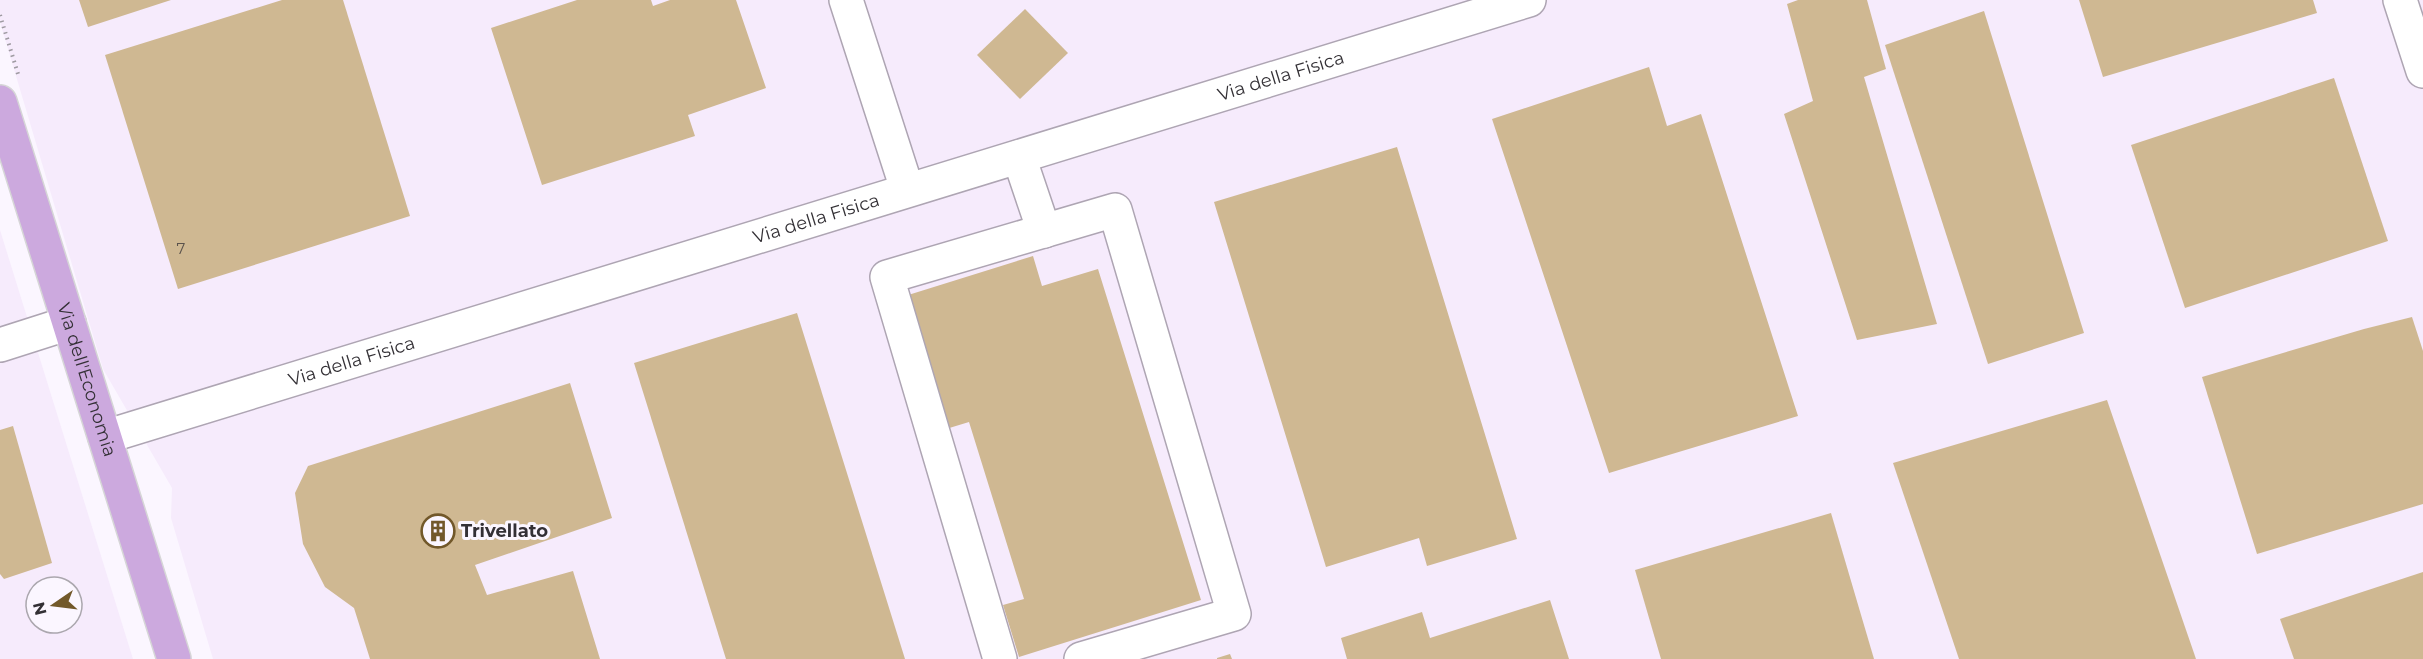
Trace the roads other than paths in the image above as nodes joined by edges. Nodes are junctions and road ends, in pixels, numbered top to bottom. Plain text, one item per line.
1 (846, 0) edge
2 (1529, 0) edge
3 (2400, 0) edge
4 (2423, 71) edge
5 (0, 102) edge
6 (1019, 157) junction
7 (907, 189) junction
8 (1044, 231) junction
9 (69, 324) junction
10 (0, 345) edge
11 (105, 437) junction
12 (174, 659) edge
13 (1000, 659) edge
14 (1081, 659) edge

1 - 7 street
2 - 6 street, Via della Fisica
3 - 4 street
5 - 9 main road, Via dell'Economia
6 - 7 street, Via della Fisica
6 - 8 street
7 - 11 street, Via della Fisica
8 - 13 street
8 - 14 street
9 - 10 street
9 - 11 main road, Via dell'Economia
11 - 12 main road, Via dell'Economia

